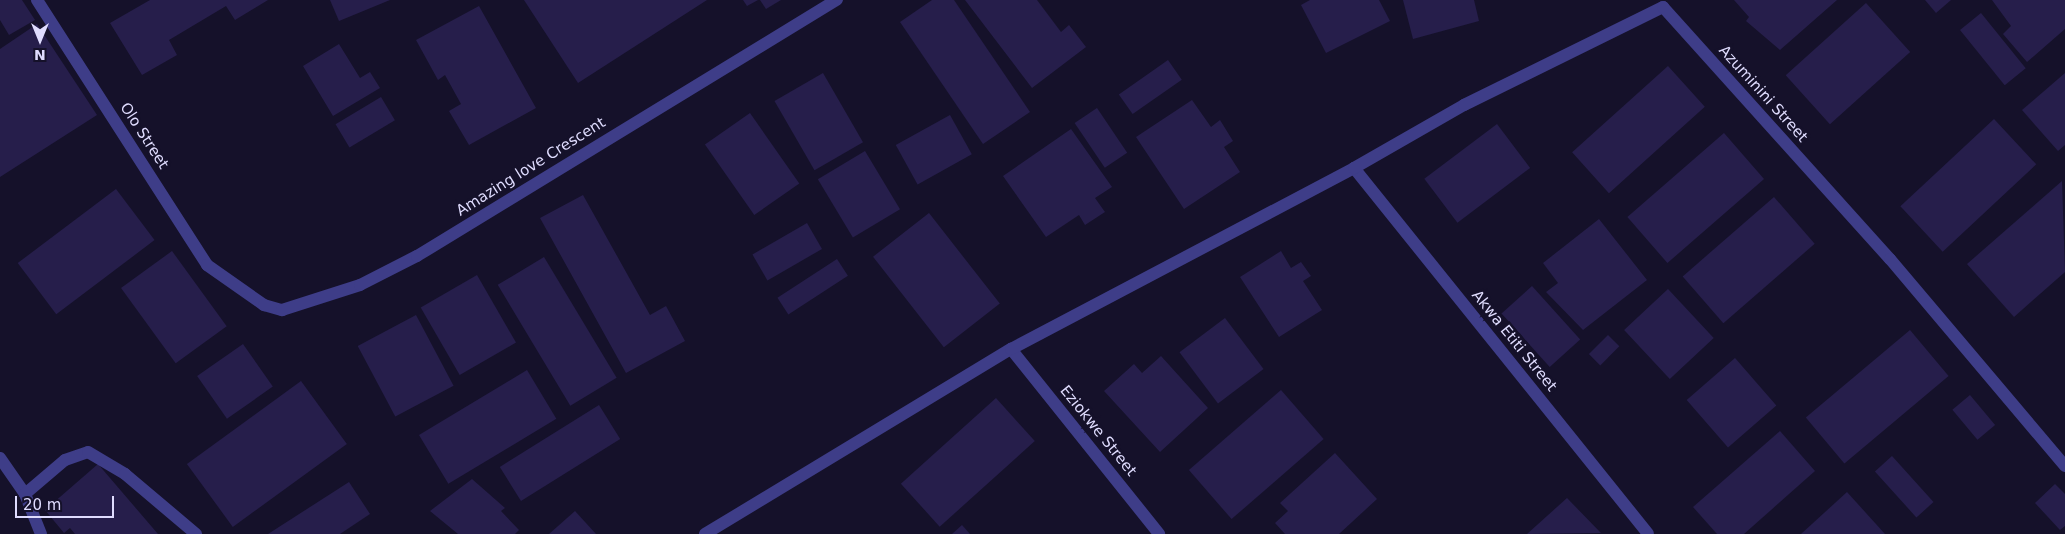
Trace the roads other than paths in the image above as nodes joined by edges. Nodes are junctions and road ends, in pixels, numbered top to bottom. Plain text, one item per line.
1 (38, 0) edge
2 (837, 0) edge
3 (1666, 3) edge
4 (1354, 168) junction
5 (231, 282) joint
6 (1011, 349) junction
7 (0, 458) edge
8 (2065, 466) edge
9 (25, 494) junction
10 (41, 534) edge
11 (196, 534) edge
12 (705, 534) edge
13 (1159, 534) edge
14 (1648, 534) edge

1 - 5 street, Olo Street
2 - 5 street, Amazing love Crescent
3 - 4 street, Azuminini Street
3 - 8 street, Azuminini Street
4 - 6 street, Azuminini Street
4 - 14 street, Akwa Etiti Street
6 - 12 street, Azuminini Street
6 - 13 street, Eziokwe Street
7 - 9 street
9 - 10 street
9 - 11 street

